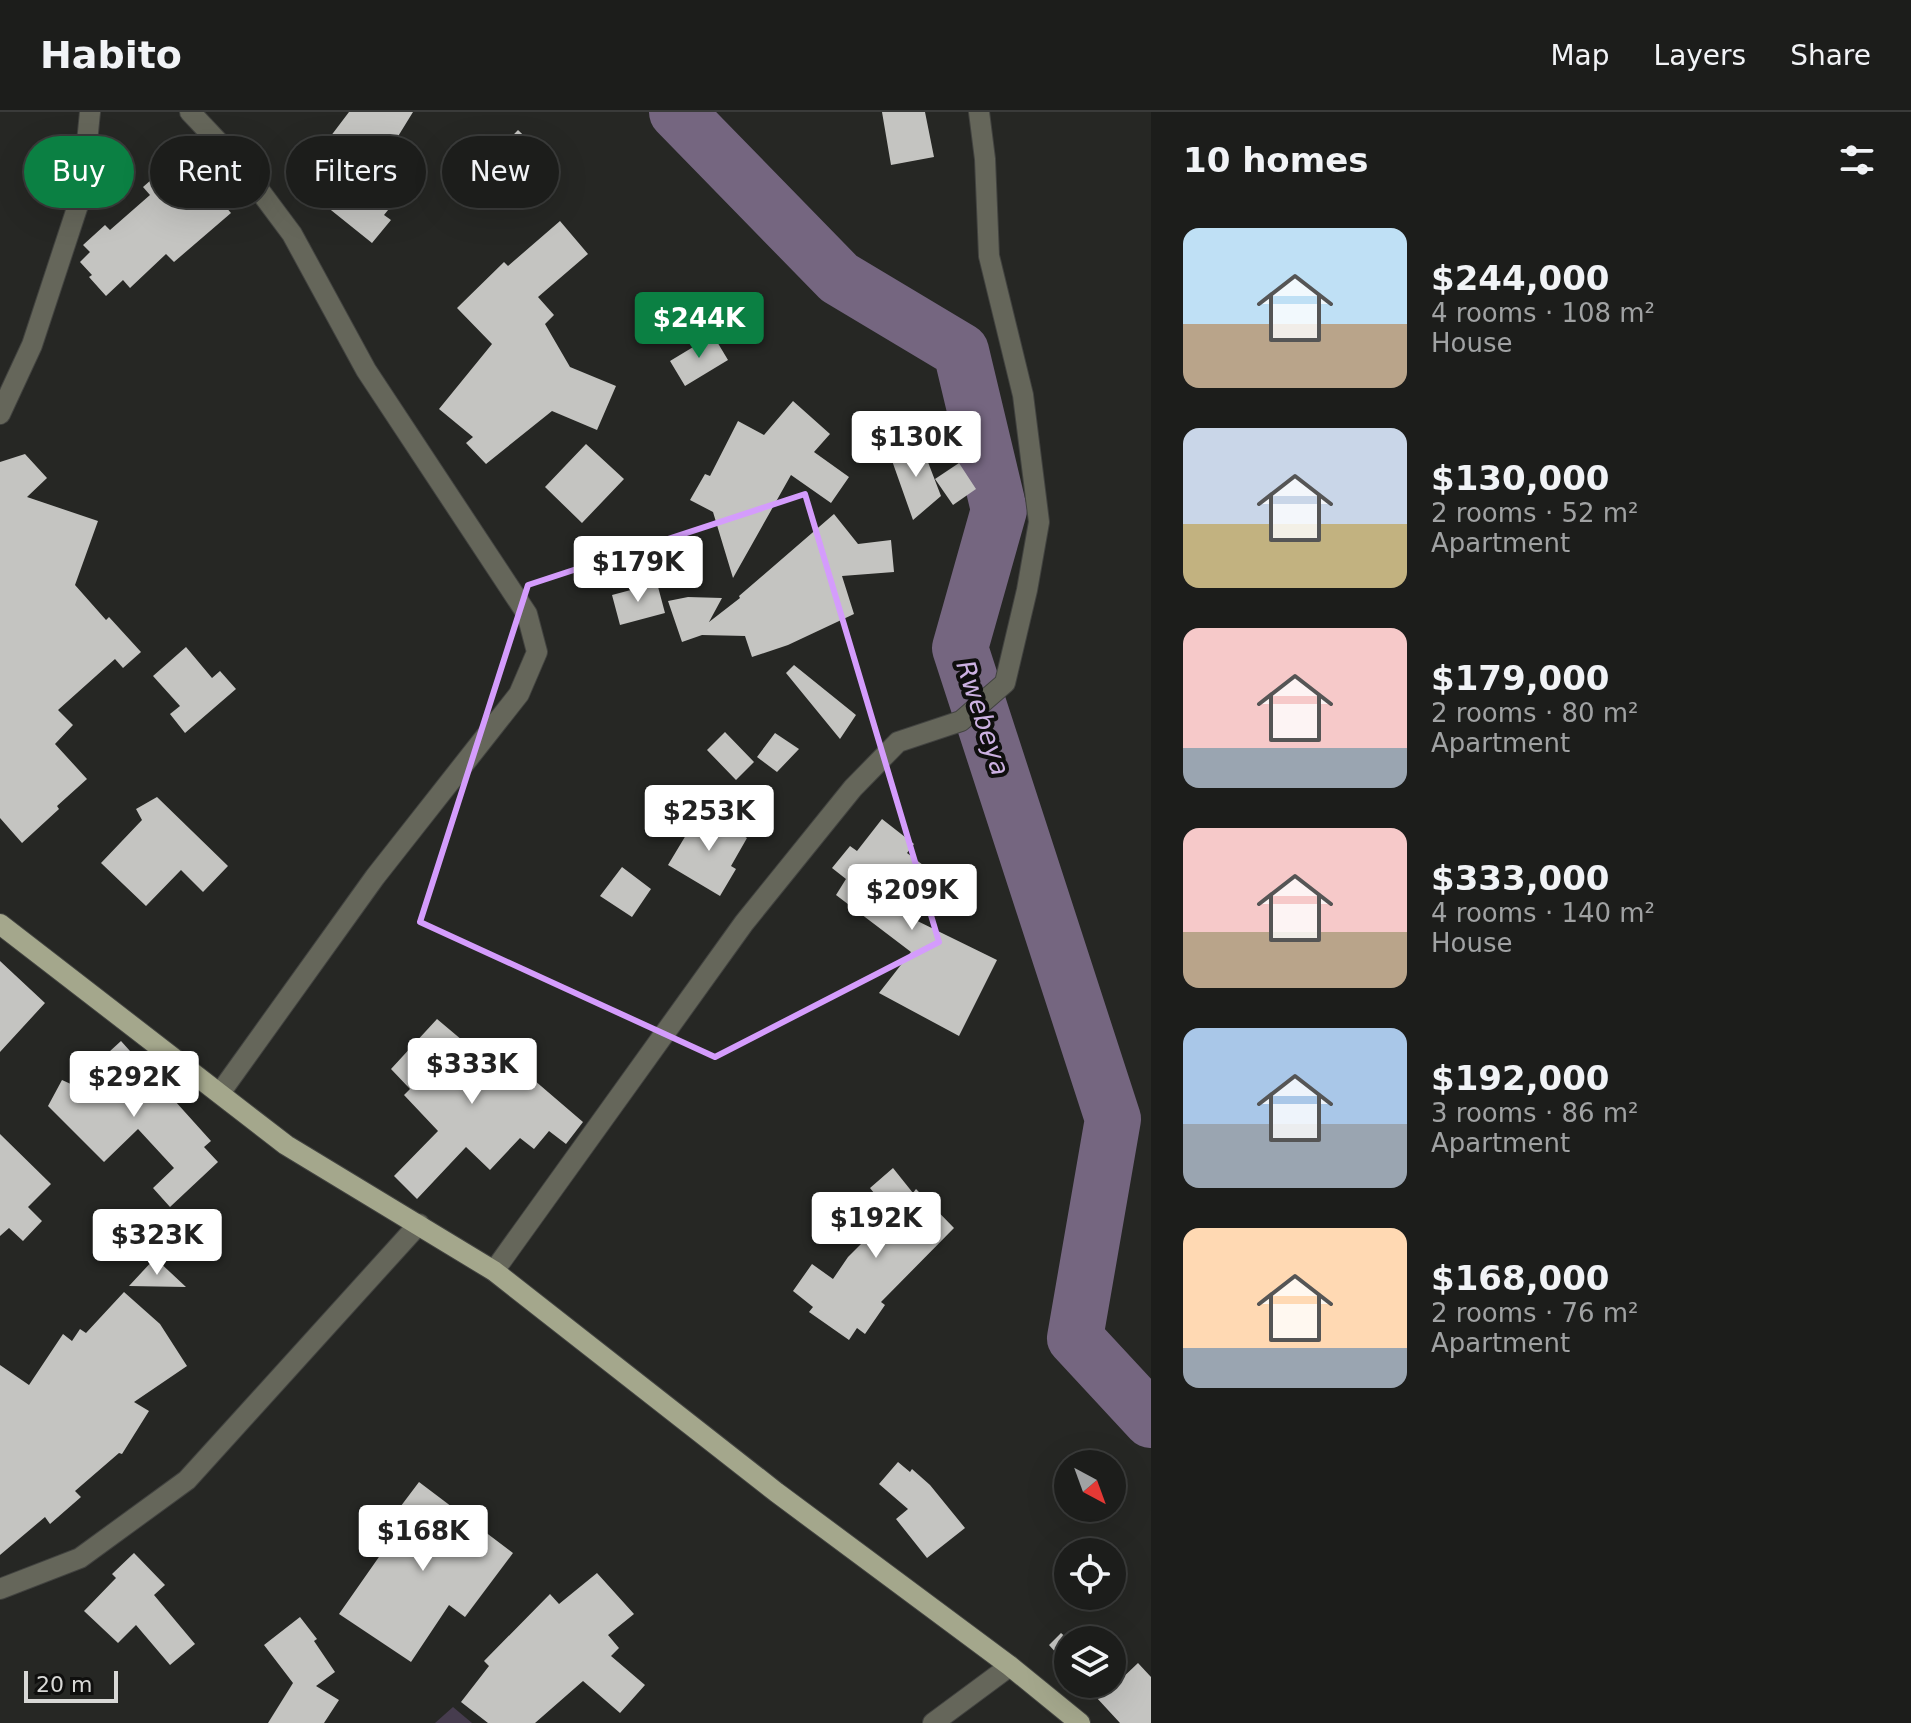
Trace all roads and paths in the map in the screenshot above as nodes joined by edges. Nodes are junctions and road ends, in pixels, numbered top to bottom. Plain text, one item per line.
1 (90, 112) edge
2 (190, 112) edge
3 (979, 112) edge
4 (0, 414) edge
5 (0, 924) edge
6 (220, 1093) junction
7 (419, 1224) junction
8 (494, 1271) junction
9 (0, 1589) edge
10 (1010, 1666) junction
11 (933, 1723) edge
12 (1080, 1723) edge

1 - 4 street
2 - 6 street
3 - 8 street
5 - 6 main road
6 - 7 main road
7 - 8 main road
7 - 9 street
8 - 10 main road
10 - 11 street
10 - 12 main road

